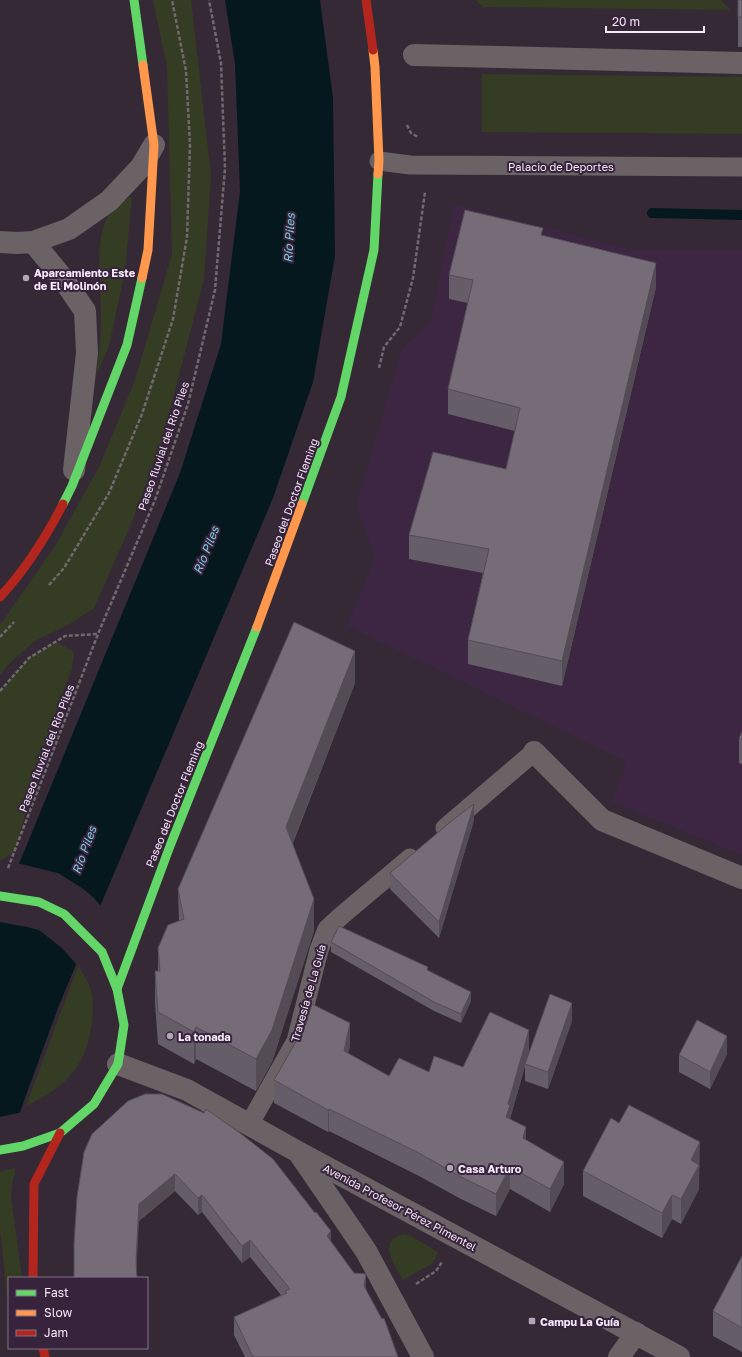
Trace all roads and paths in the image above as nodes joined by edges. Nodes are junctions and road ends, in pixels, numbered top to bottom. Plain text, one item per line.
1 (134, 0) edge
2 (209, 0) edge
3 (366, 0) edge
4 (414, 55) dead end
5 (742, 63) edge
6 (154, 145) junction
7 (379, 162) junction
8 (742, 167) edge
9 (0, 242) edge
10 (33, 242) junction
11 (72, 486) junction
12 (0, 598) edge
13 (98, 634) junction
14 (0, 691) edge
15 (534, 752) joint
16 (14, 852) dead end
17 (742, 878) edge
18 (0, 896) edge
19 (117, 989) junction
20 (118, 1064) junction
21 (249, 1125) junction
22 (60, 1133) junction
23 (0, 1150) edge
24 (300, 1153) junction
25 (458, 1237) junction
26 (33, 1277) edge
27 (391, 1298) junction
28 (636, 1333) junction
29 (423, 1357) edge
30 (619, 1357) edge
31 (679, 1357) edge

1 - 6 main road
2 - 13 path, Paseo fluvial del Rio Piles
3 - 7 main road, Paseo del Doctor Fleming
4 - 5 street
6 - 10 street
6 - 11 main road
7 - 8 lane, Palacio de Deportes
7 - 19 main road, Paseo del Doctor Fleming
9 - 10 street
10 - 11 street
11 - 12 main road
13 - 14 path
13 - 16 path, Paseo fluvial del Rio Piles
15 - 17 street
15 - 21 lane, Travesía de La Guía
18 - 19 main road
19 - 20 main road
20 - 21 street, Avenida Profesor Pérez Pimentel
20 - 22 main road
21 - 24 street, Avenida Profesor Pérez Pimentel
22 - 23 main road
22 - 26 main road
24 - 25 street, Avenida Profesor Pérez Pimentel
24 - 27 street
25 - 27 path
25 - 28 street, Avenida Profesor Pérez Pimentel
27 - 29 street
28 - 30 street
28 - 31 street, Avenida Profesor Pérez Pimentel

